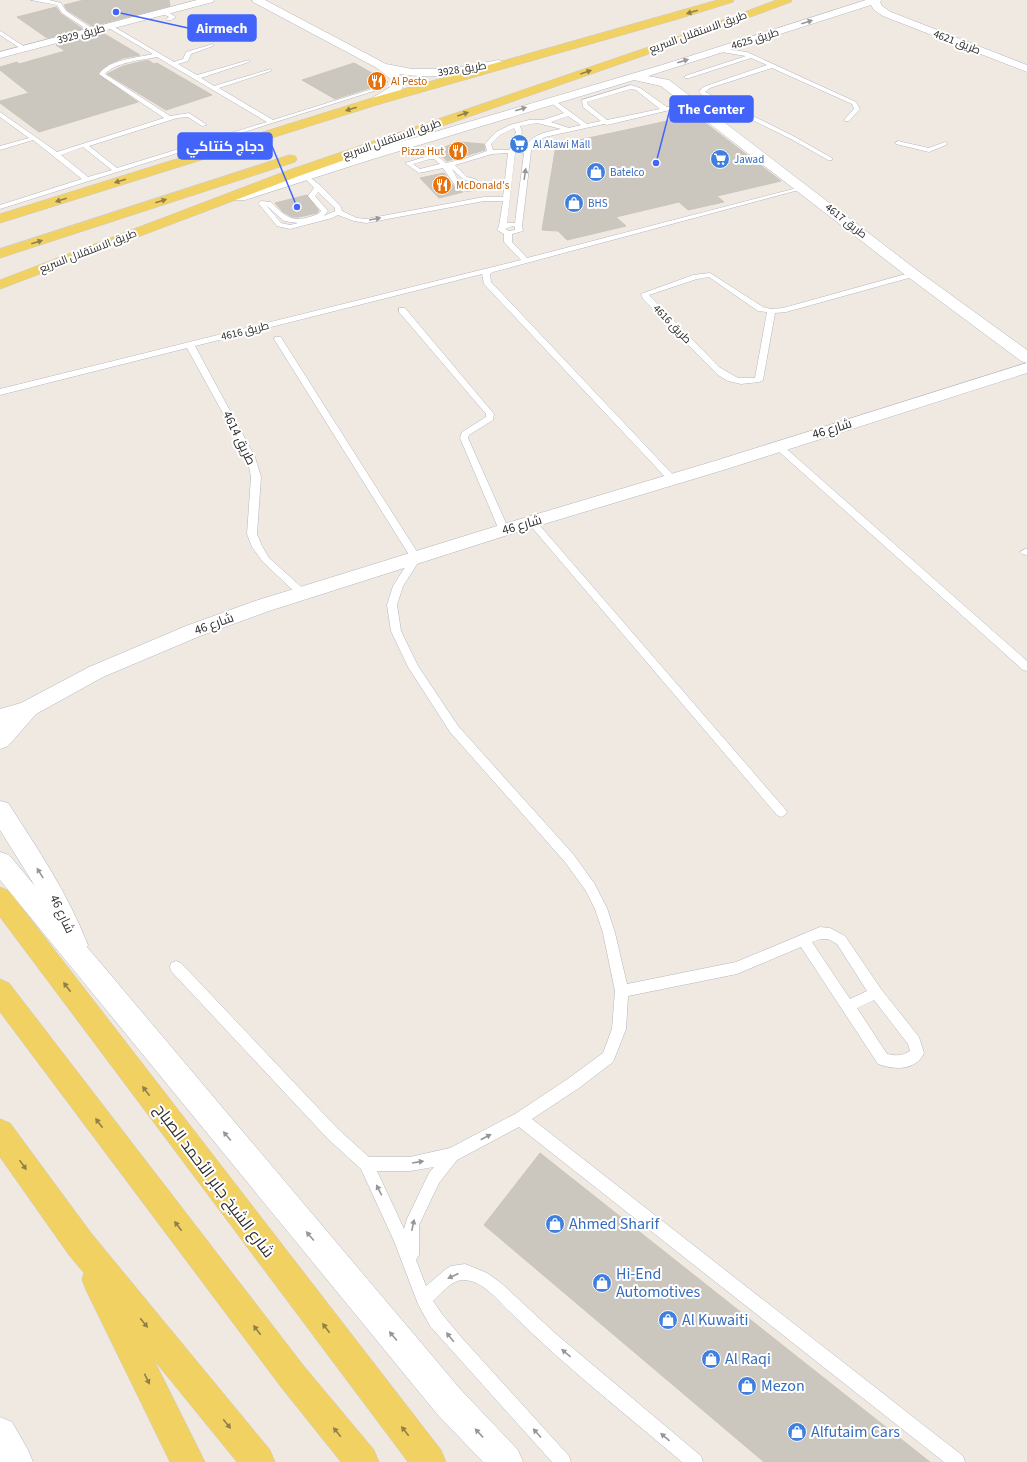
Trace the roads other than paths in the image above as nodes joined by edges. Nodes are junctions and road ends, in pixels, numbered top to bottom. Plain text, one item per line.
1 (34, 0) edge
2 (209, 0) edge
3 (257, 0) edge
4 (729, 0) edge
5 (777, 0) edge
6 (786, 0) edge
7 (875, 0) edge
8 (851, 8) junction
9 (887, 14) junction
10 (674, 17) junction
11 (109, 26) junction
12 (93, 31) junction
13 (0, 33) edge
14 (211, 45) dead end
15 (25, 49) junction
16 (744, 51) junction
17 (542, 53) junction
18 (0, 55) edge
19 (158, 55) junction
20 (247, 61) dead end
21 (173, 64) junction
22 (381, 66) junction
23 (771, 66) junction
24 (666, 67) junction
25 (1027, 69) edge
26 (269, 70) dead end
27 (632, 76) junction
28 (688, 77) dead end
29 (196, 78) junction
30 (665, 83) junction
31 (213, 88) junction
32 (375, 96) junction
33 (432, 98) dead end
34 (551, 100) junction
35 (692, 104) junction
36 (438, 110) dead end
37 (666, 110) junction
38 (0, 114) edge
39 (569, 114) junction
40 (169, 118) junction
41 (3, 120) edge
42 (847, 120) dead end
43 (272, 122) junction
44 (544, 122) junction
45 (607, 123) junction
46 (204, 125) dead end
47 (587, 127) junction
48 (518, 129) junction
49 (569, 130) junction
50 (543, 135) junction
51 (34, 138) junction
52 (898, 143) dead end
53 (945, 144) dead end
54 (84, 145) junction
55 (0, 148) edge
56 (512, 150) junction
57 (528, 151) junction
58 (491, 152) junction
59 (56, 154) junction
60 (302, 155) dead end
61 (830, 160) dead end
62 (448, 166) dead end
63 (117, 170) junction
64 (306, 176) junction
65 (87, 180) junction
66 (319, 187) junction
67 (803, 188) junction
68 (507, 189) junction
69 (523, 190) junction
70 (506, 199) junction
71 (216, 202) junction
72 (0, 207) edge
73 (504, 209) junction
74 (520, 210) junction
75 (338, 212) junction
76 (0, 219) edge
77 (503, 226) junction
78 (518, 226) junction
79 (508, 234) junction
80 (0, 254) edge
81 (525, 260) junction
82 (490, 270) junction
83 (913, 274) junction
84 (0, 285) edge
85 (402, 310) dead end
86 (771, 311) junction
87 (278, 339) dead end
88 (190, 344) junction
89 (1027, 358) edge
90 (1027, 368) edge
91 (0, 392) edge
92 (778, 446) junction
93 (672, 479) junction
94 (532, 522) junction
95 (504, 530) junction
96 (416, 558) junction
97 (302, 593) junction
98 (1027, 667) edge
99 (28, 709) junction
100 (0, 717) edge
101 (0, 740) edge
102 (0, 810) edge
103 (781, 812) dead end
104 (0, 862) edge
105 (0, 898) edge
106 (803, 940) junction
107 (80, 959) junction
108 (176, 967) dead end
109 (0, 991) edge
110 (622, 991) junction
111 (876, 993) junction
112 (848, 1006) junction
113 (520, 1119) junction
114 (0, 1133) edge
115 (452, 1154) junction
116 (366, 1164) junction
117 (80, 1244) junction
118 (412, 1264) junction
119 (423, 1299) junction
120 (0, 1434) edge
121 (16, 1462) edge
122 (188, 1462) edge
123 (258, 1462) edge
124 (362, 1462) edge
125 (429, 1462) edge
126 (506, 1462) edge
127 (563, 1462) edge
128 (695, 1462) edge
129 (957, 1462) edge

1 - 12 lane
2 - 11 street, طريق 3929
3 - 22 street, طريق 3928
4 -> 10 main road, طريق الاستقلال السريع
5 - 36 main road
71 -> 6 main road, طريق الاستقلال السريع
7 - 8 street, طريق 4625
7 - 9 street, طريق 4621
8 - 9 street, طريق 4621
16 -> 8 street, طريق 4625
9 - 25 street, طريق 4621
10 - 17 main road, طريق الاستقلال السريع
10 - 33 main road
11 - 12 street, طريق 3929
11 - 19 lane
12 - 15 street, طريق 3929
13 - 15 lane
14 - 21 lane
15 - 18 street, طريق 3929
16 - 23 lane
24 -> 16 street, طريق 4625
16 - 28 lane
17 - 22 street, طريق 3928
17 - 32 main road, طريق الاستقلال السريع
19 - 21 lane
19 - 40 lane
20 - 29 lane
21 - 29 lane
22 - 32 street, طريق 3928
23 - 42 lane
23 - 61 lane
24 - 27 street, طريق 4625
24 - 30 street
26 - 31 lane
27 - 30 street, طريق 4617
27 - 34 street, طريق 4625
29 - 31 lane
30 - 35 street, طريق 4617
31 - 43 lane
32 - 43 lane
32 -> 76 main road, طريق الاستقلال السريع
34 - 39 lane
64 -> 34 street, طريق 4625
35 - 37 lane
35 - 67 street, طريق 4617
37 - 45 lane
37 - 45 lane
38 - 41 lane
39 - 44 lane
39 - 47 lane
40 - 46 lane
40 - 54 lane
41 - 51 lane
43 - 63 lane
44 - 48 lane
44 - 49 lane
44 - 50 lane
45 - 47 lane
47 - 49 lane
48 - 50 lane
48 - 56 lane
48 - 58 lane
49 - 50 lane
50 - 57 lane
51 - 55 lane
51 - 59 lane
52 - 53 lane
54 - 59 lane
54 - 63 lane
56 - 57 lane
56 - 58 lane
56 - 68 lane
69 -> 57 lane
58 - 62 lane
59 - 65 lane
80 -> 60 main road
63 - 65 lane
64 - 66 lane
64 - 71 street, طريق 4625
65 - 72 lane
66 - 75 lane
66 - 75 lane
67 - 81 lane, طريق 4616
67 - 83 street, طريق 4617
68 - 69 lane
68 - 70 lane
69 - 74 lane
70 - 73 lane
75 -> 70 lane
71 - 84 main road, طريق الاستقلال السريع
73 - 74 lane
73 - 77 lane
74 - 78 lane
77 - 78 lane
77 - 79 lane
78 - 79 lane
79 - 81 lane
81 - 82 lane, طريق 4616
82 - 88 lane, طريق 4616
82 - 93 lane
83 - 86 lane
83 - 89 street, طريق 4617
85 - 95 lane
86 - 86 lane, طريق 4616
87 - 96 lane
88 - 91 lane, طريق 4616
88 - 97 lane, طريق 4614
90 - 92 street, شارع 46
92 - 93 street, شارع 46
92 - 98 lane
93 - 94 street, شارع 46
94 - 95 street, شارع 46
94 - 103 lane
95 - 96 street, شارع 46
96 - 97 street, شارع 46
96 - 110 lane
97 - 99 street, شارع 46
99 - 100 street, شارع 46
99 - 101 street, شارع 46
107 -> 102 street, شارع 46
104 - 107 street
125 -> 105 main road, شارع الشيخ جابر الأحمد الصباح
106 - 110 lane
106 - 111 lane
106 - 112 lane
126 -> 107 street
108 - 116 lane
124 -> 109 main road
110 - 113 lane
111 - 112 lane
111 - 112 lane
115 -> 113 lane
113 - 129 lane
114 -> 117 main road
116 -> 115 lane
118 -> 115 lane
118 -> 116 lane
117 -> 122 main road
117 -> 123 main road
118 - 119 lane
127 -> 119 lane
128 -> 119 lane
120 - 121 street

